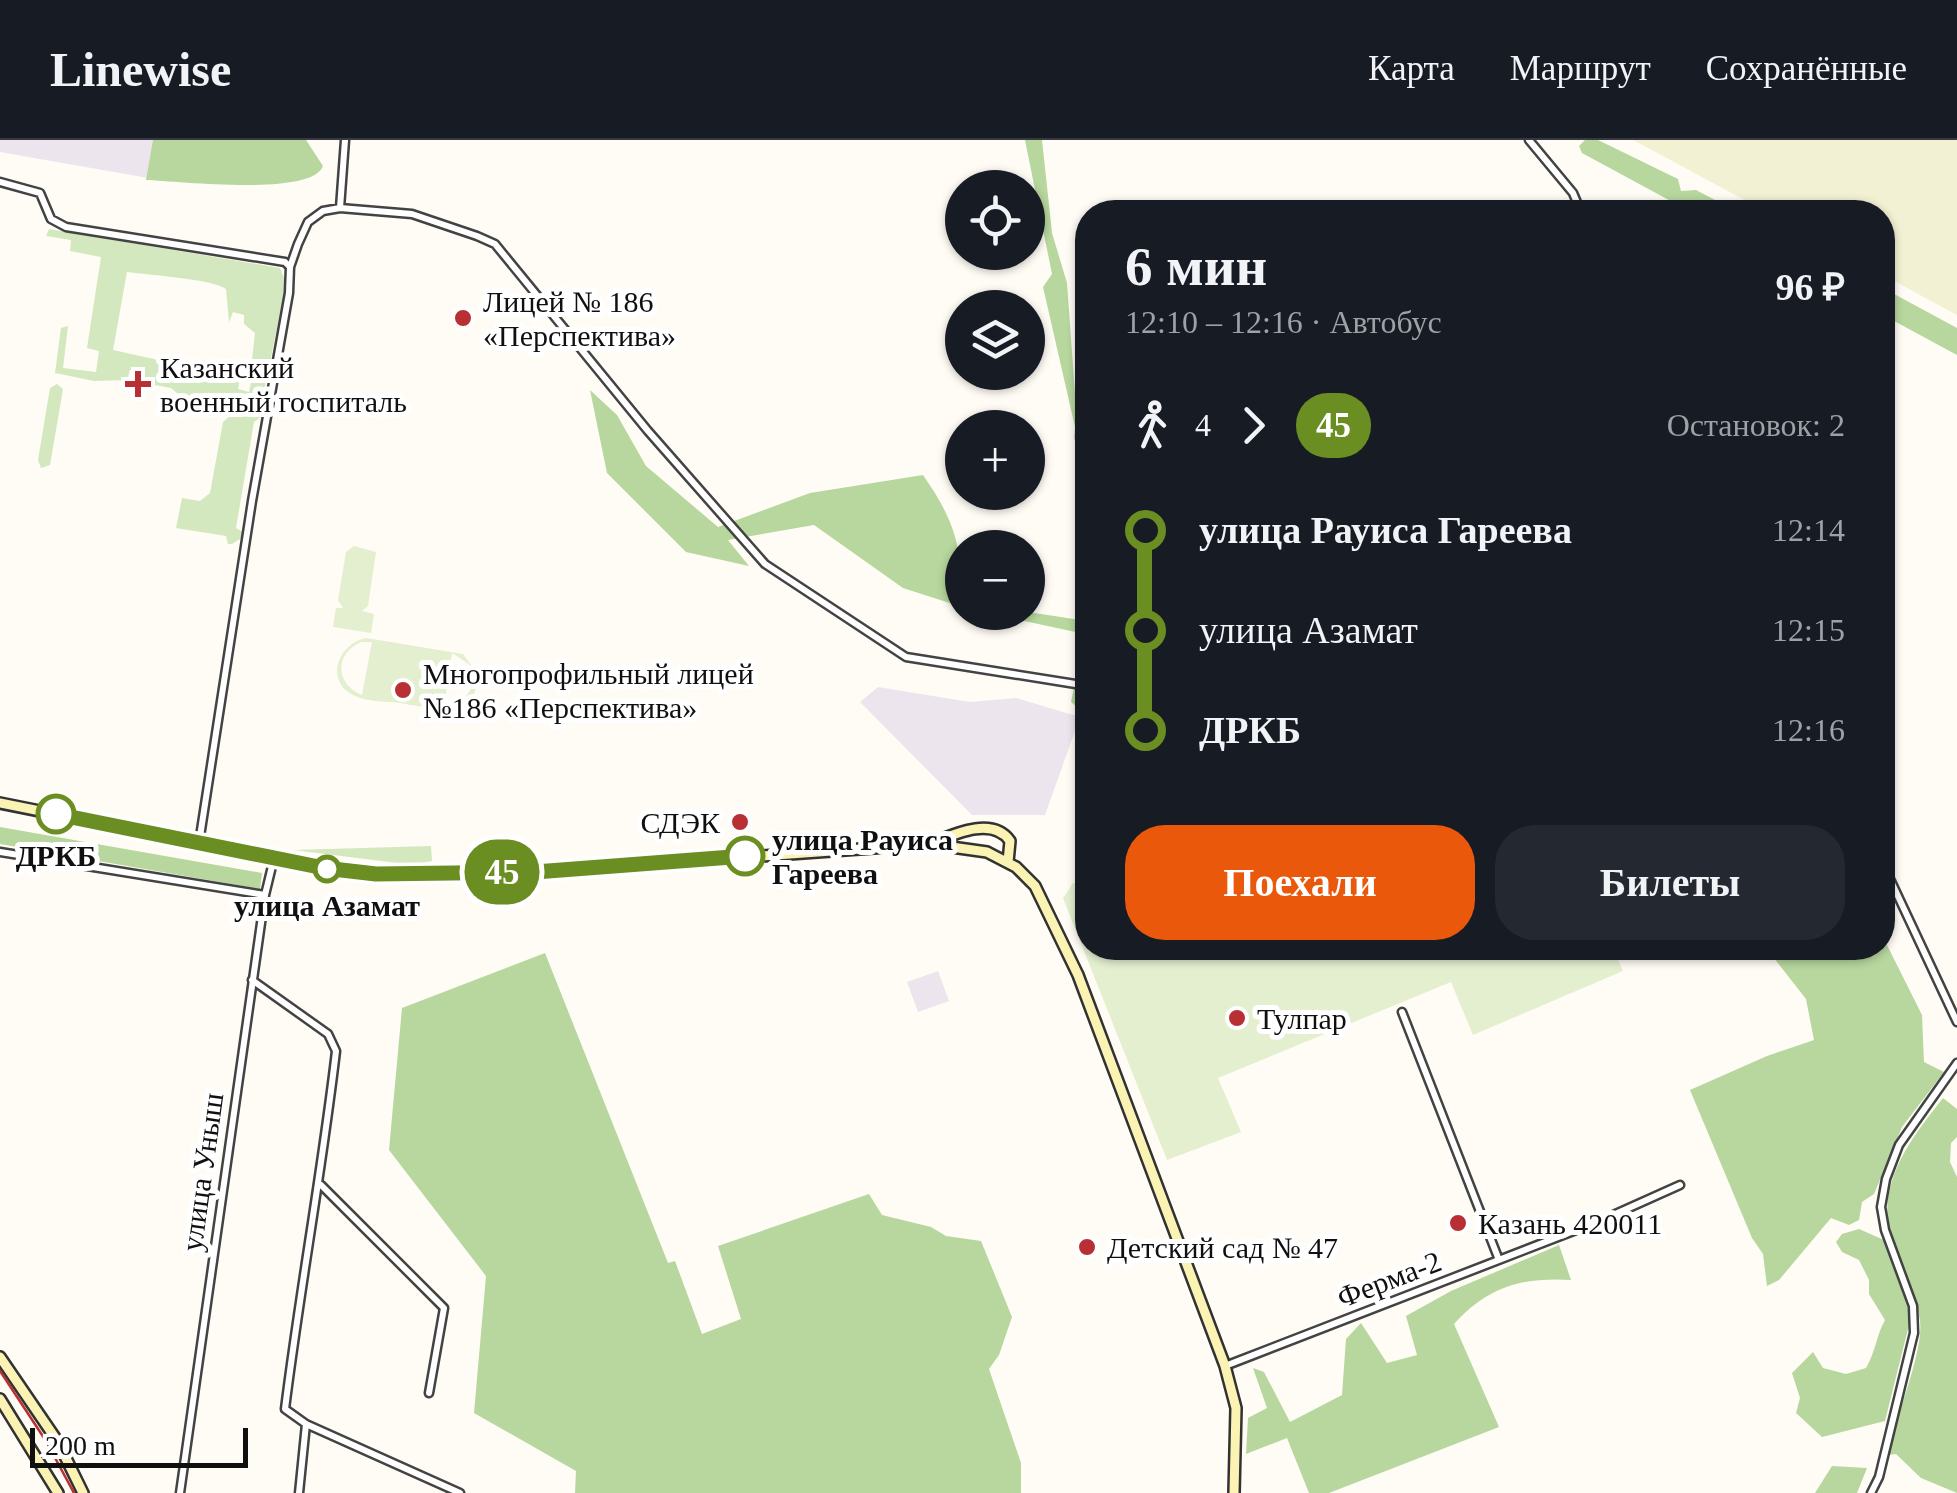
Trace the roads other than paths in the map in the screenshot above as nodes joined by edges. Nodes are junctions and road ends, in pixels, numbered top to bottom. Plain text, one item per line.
1 (345, 140) edge
2 (1528, 140) edge
3 (0, 182) edge
4 (1575, 200) edge
5 (340, 208) junction
6 (290, 267) junction
7 (1075, 684) edge
8 (0, 802) edge
9 (199, 844) junction
10 (930, 844) junction
11 (0, 852) edge
12 (274, 858) junction
13 (1008, 862) junction
14 (1895, 890) edge
15 (264, 896) junction
16 (252, 980) junction
17 (1402, 1012) dead end
18 (1957, 1022) edge
19 (1957, 1063) edge
20 (321, 1185) junction
21 (1680, 1185) dead end
22 (1500, 1260) junction
23 (0, 1357) edge
24 (1225, 1366) junction
25 (430, 1393) dead end
26 (0, 1399) edge
27 (306, 1424) junction
28 (58, 1493) edge
29 (84, 1493) edge
30 (180, 1493) edge
31 (299, 1493) edge
32 (460, 1493) edge
33 (1234, 1493) edge
34 (1871, 1493) edge

1 - 5 street
2 - 4 street
3 - 6 street
5 - 6 street
5 - 7 street
6 - 9 street
8 - 9 street
9 - 12 street
10 - 12 street
10 - 13 street
10 - 13 street
11 - 15 street
12 - 15 street, улица Уныш
13 - 24 street
14 - 18 street
15 - 16 street, улица Уныш
16 - 20 street
16 - 30 street, улица Уныш
17 - 22 street
19 - 34 street
20 - 25 street
20 - 27 street
21 - 22 street, Ферма-2
22 - 24 street, Ферма-2
23 - 29 street
24 - 33 street
26 - 28 street
27 - 31 street
27 - 32 street

